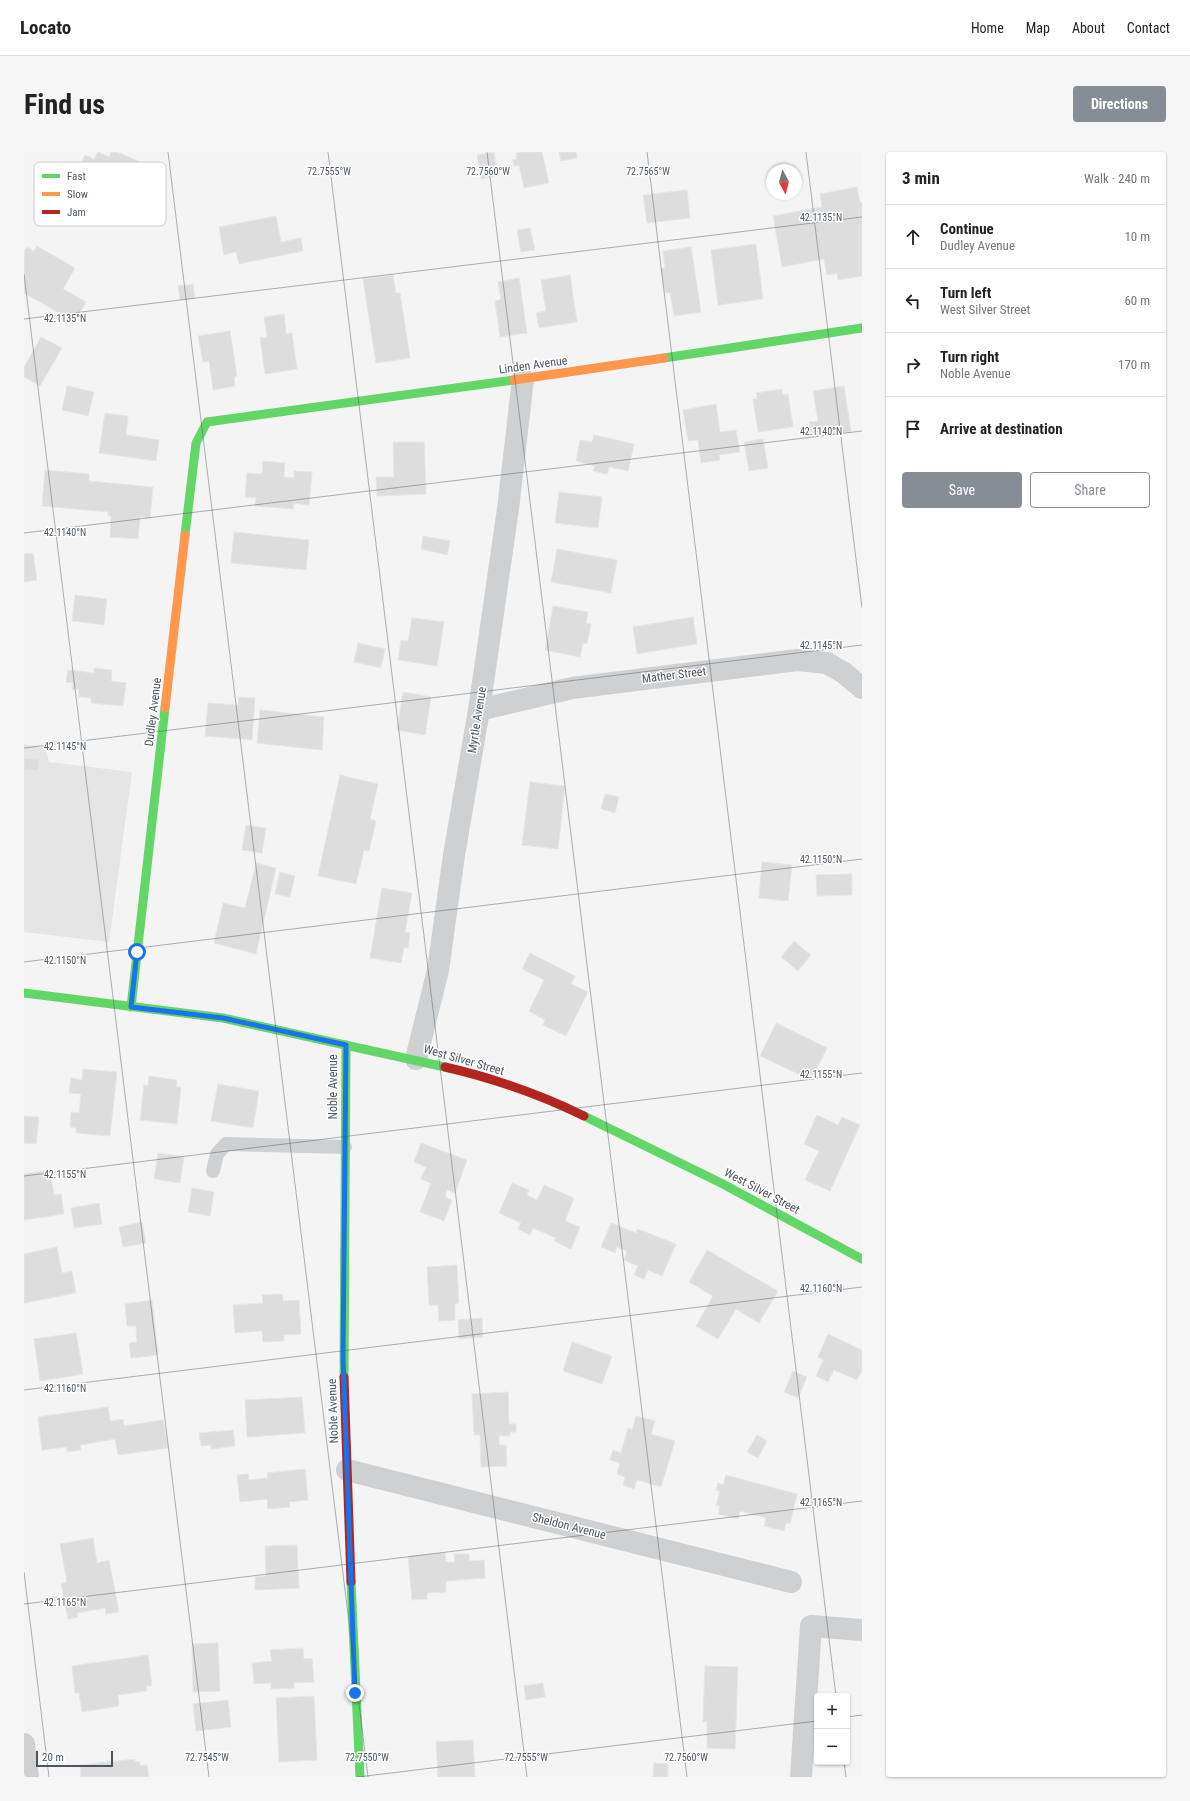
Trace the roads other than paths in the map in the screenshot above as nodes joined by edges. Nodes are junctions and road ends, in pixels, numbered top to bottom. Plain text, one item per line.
1 (862, 328) edge
2 (523, 379) junction
3 (207, 422) joint
4 (862, 688) edge
5 (479, 710) junction
6 (24, 993) edge
7 (131, 1007) junction
8 (346, 1045) junction
9 (416, 1059) junction
10 (345, 1147) junction
11 (213, 1170) dead end
12 (862, 1259) edge
13 (347, 1470) junction
14 (791, 1582) dead end
15 (862, 1630) edge
16 (24, 1744) edge
17 (28, 1777) edge
18 (360, 1777) edge
19 (801, 1777) edge

1 - 2 street, Linden Avenue
2 - 3 street, Linden Avenue
2 - 5 street, Myrtle Avenue
3 - 7 street, Dudley Avenue
4 - 5 street, Mather Street
5 - 9 street, Myrtle Avenue
6 - 7 street, West Silver Street
7 - 8 street, West Silver Street
8 - 9 street, West Silver Street
8 - 10 street, Noble Avenue
9 - 12 street, West Silver Street
10 - 11 lane
10 - 13 street, Noble Avenue
13 - 14 street, Sheldon Avenue
13 - 18 street, Noble Avenue
15 - 19 street
16 - 17 street

